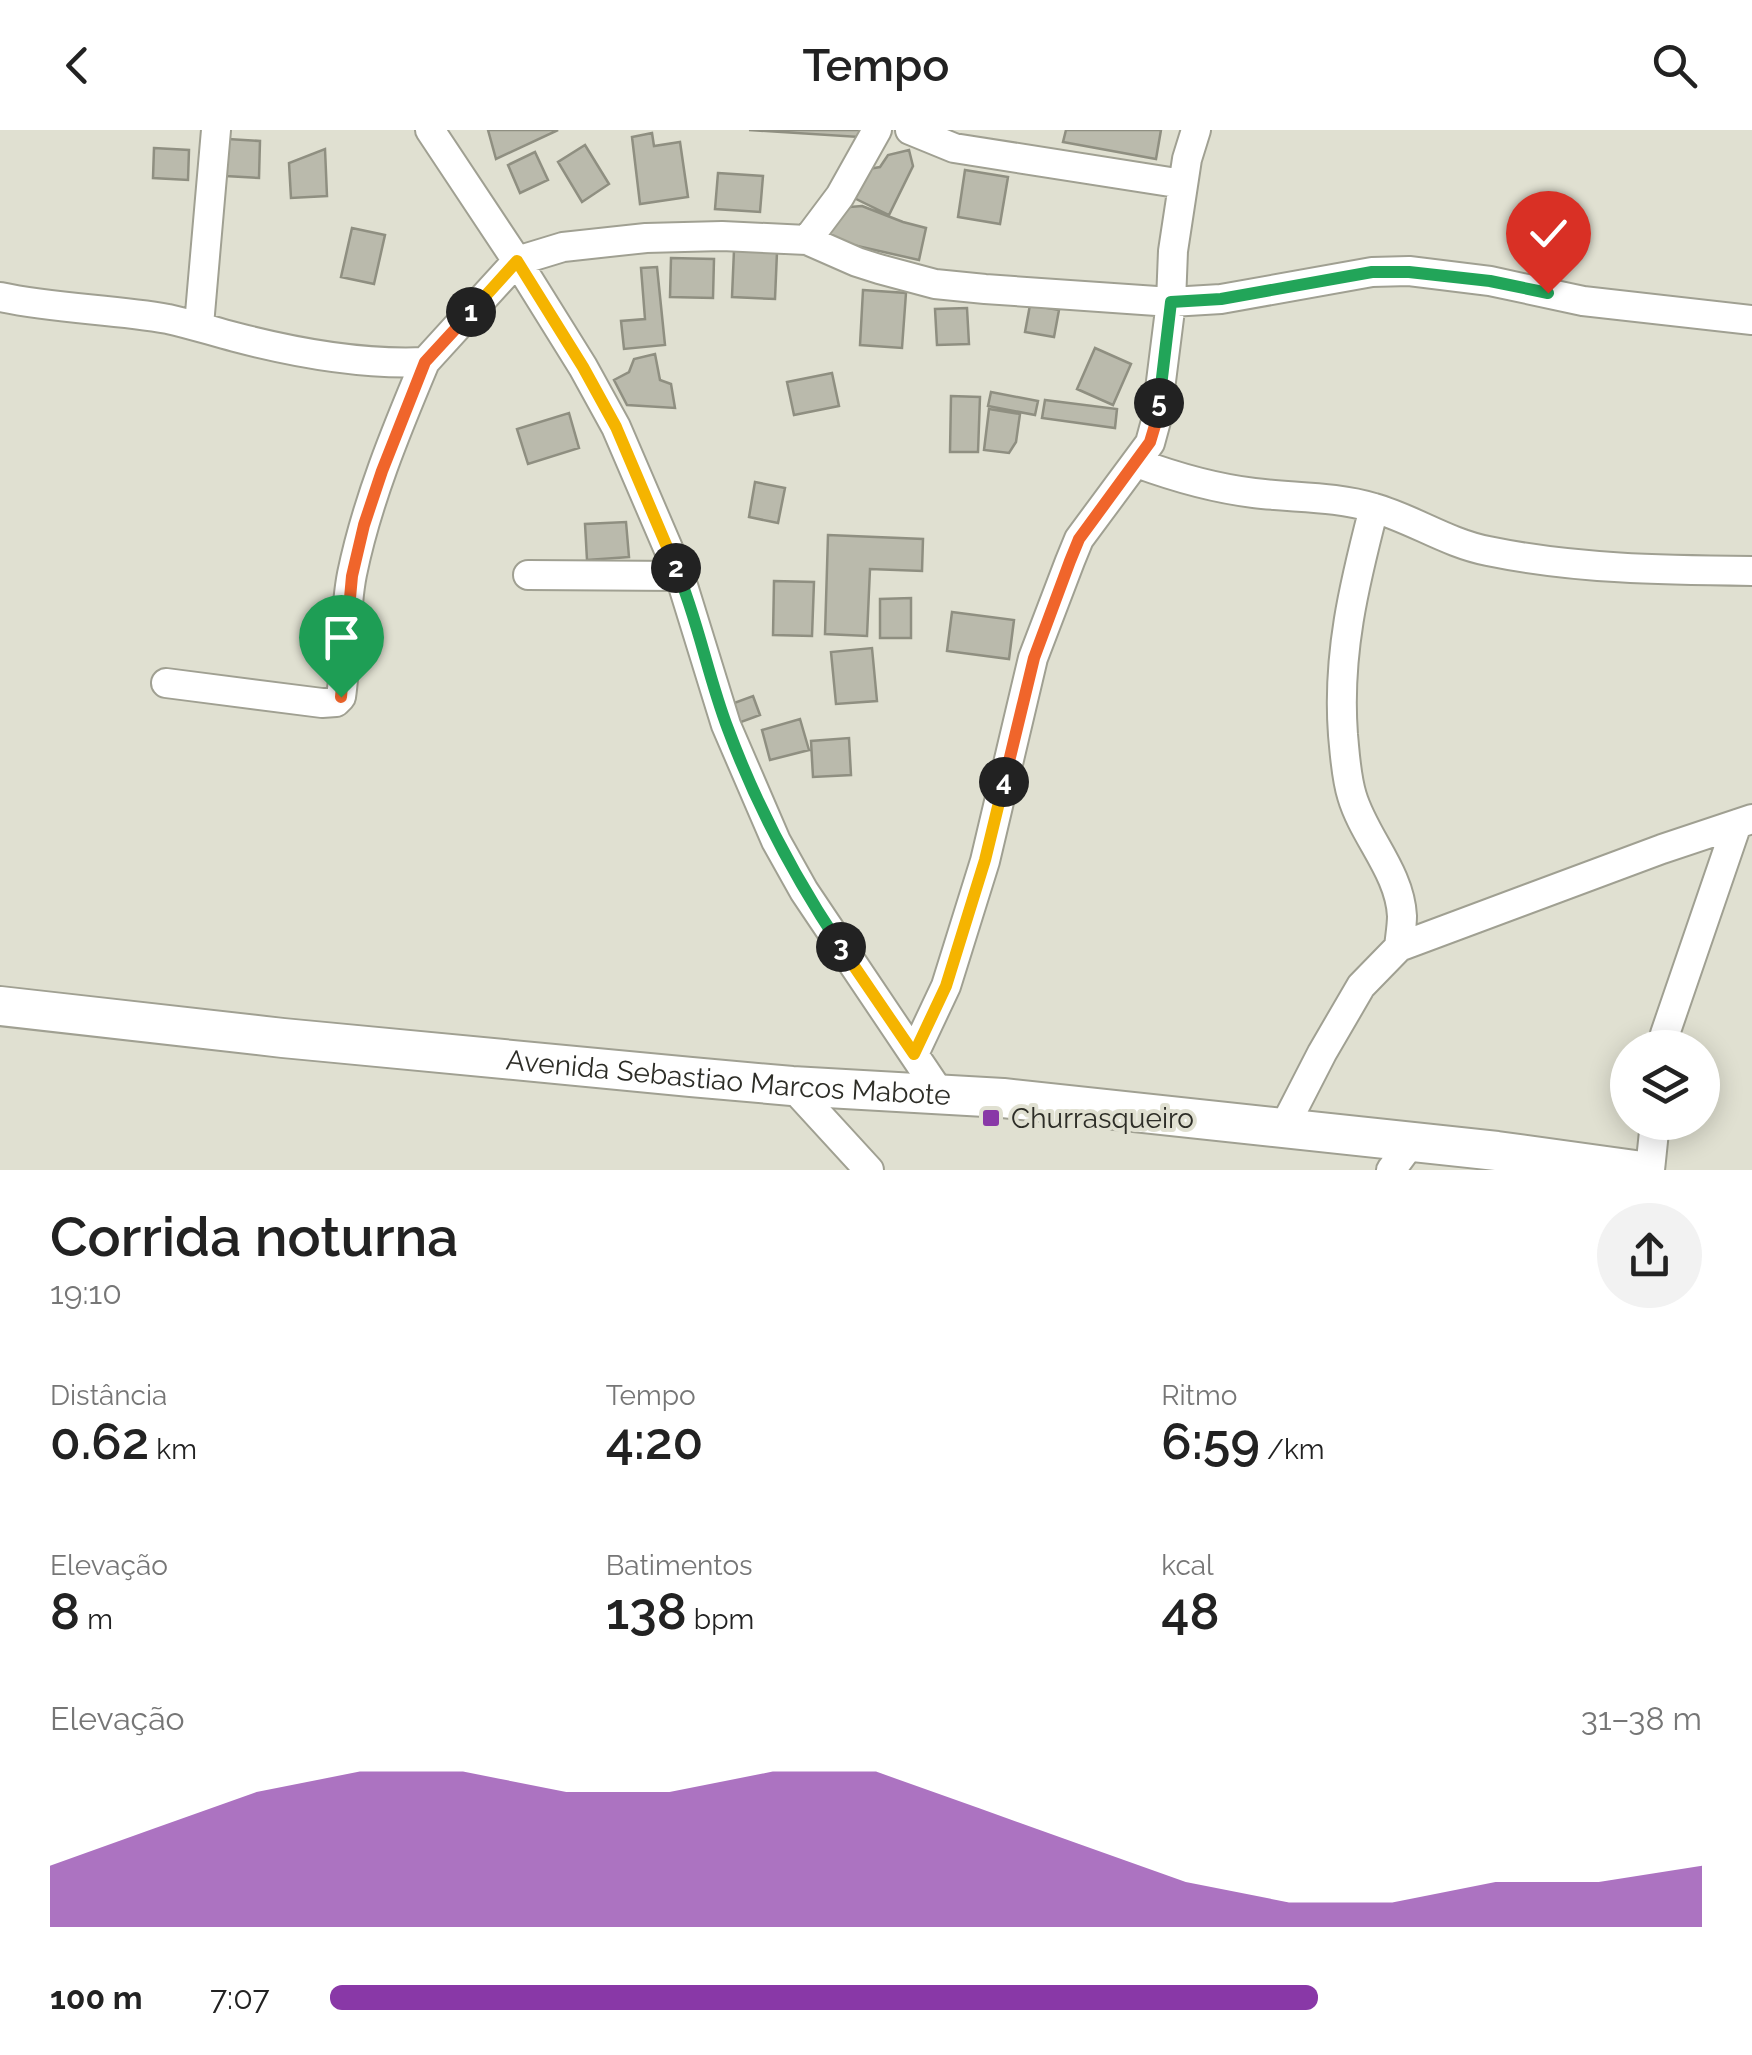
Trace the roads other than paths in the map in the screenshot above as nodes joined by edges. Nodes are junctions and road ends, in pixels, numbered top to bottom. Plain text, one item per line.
1 (216, 130) edge
2 (430, 130) edge
3 (877, 130) edge
4 (910, 130) edge
5 (1196, 130) edge
6 (1183, 184) junction
7 (807, 240) junction
8 (517, 261) junction
9 (0, 297) edge
10 (1171, 302) junction
11 (1752, 320) edge
12 (199, 325) junction
13 (425, 362) junction
14 (1136, 463) junction
15 (1374, 508) junction
16 (1752, 571) edge
17 (528, 575) dead end
18 (680, 576) junction
19 (166, 684) dead end
20 (1744, 822) edge
21 (1398, 947) junction
22 (0, 1006) edge
23 (1668, 1030) edge
24 (914, 1054) junction
25 (792, 1086) junction
26 (941, 1095) junction
27 (1284, 1130) junction
28 (1653, 1140) edge
29 (1401, 1156) edge
30 (868, 1170) edge
31 (1635, 1170) edge
32 (1650, 1170) edge

1 - 12 street
2 - 8 street
3 - 7 street
4 - 6 street
5 - 6 street
6 - 10 street
7 - 8 street
7 - 10 street
8 - 13 street
8 - 18 street
9 - 12 street
10 - 11 street
10 - 14 street
12 - 13 street
13 - 19 street
14 - 15 street
14 - 24 street
15 - 16 street
15 - 21 street
17 - 18 street
18 - 24 street
20 - 21 street
20 - 23 street
21 - 27 street
22 - 25 main road, Avenida Sebastiao Marcos Mabote
24 - 26 street
25 - 26 main road, Avenida Sebastiao Marcos Mabote
25 - 30 street
26 - 27 main road, Avenida Sebastiao Marcos Mabote
27 - 29 main road, Avenida Sebastiao Marcos Mabote
28 - 32 street
29 - 31 main road, Avenida Sebastiao Marcos Mabote

